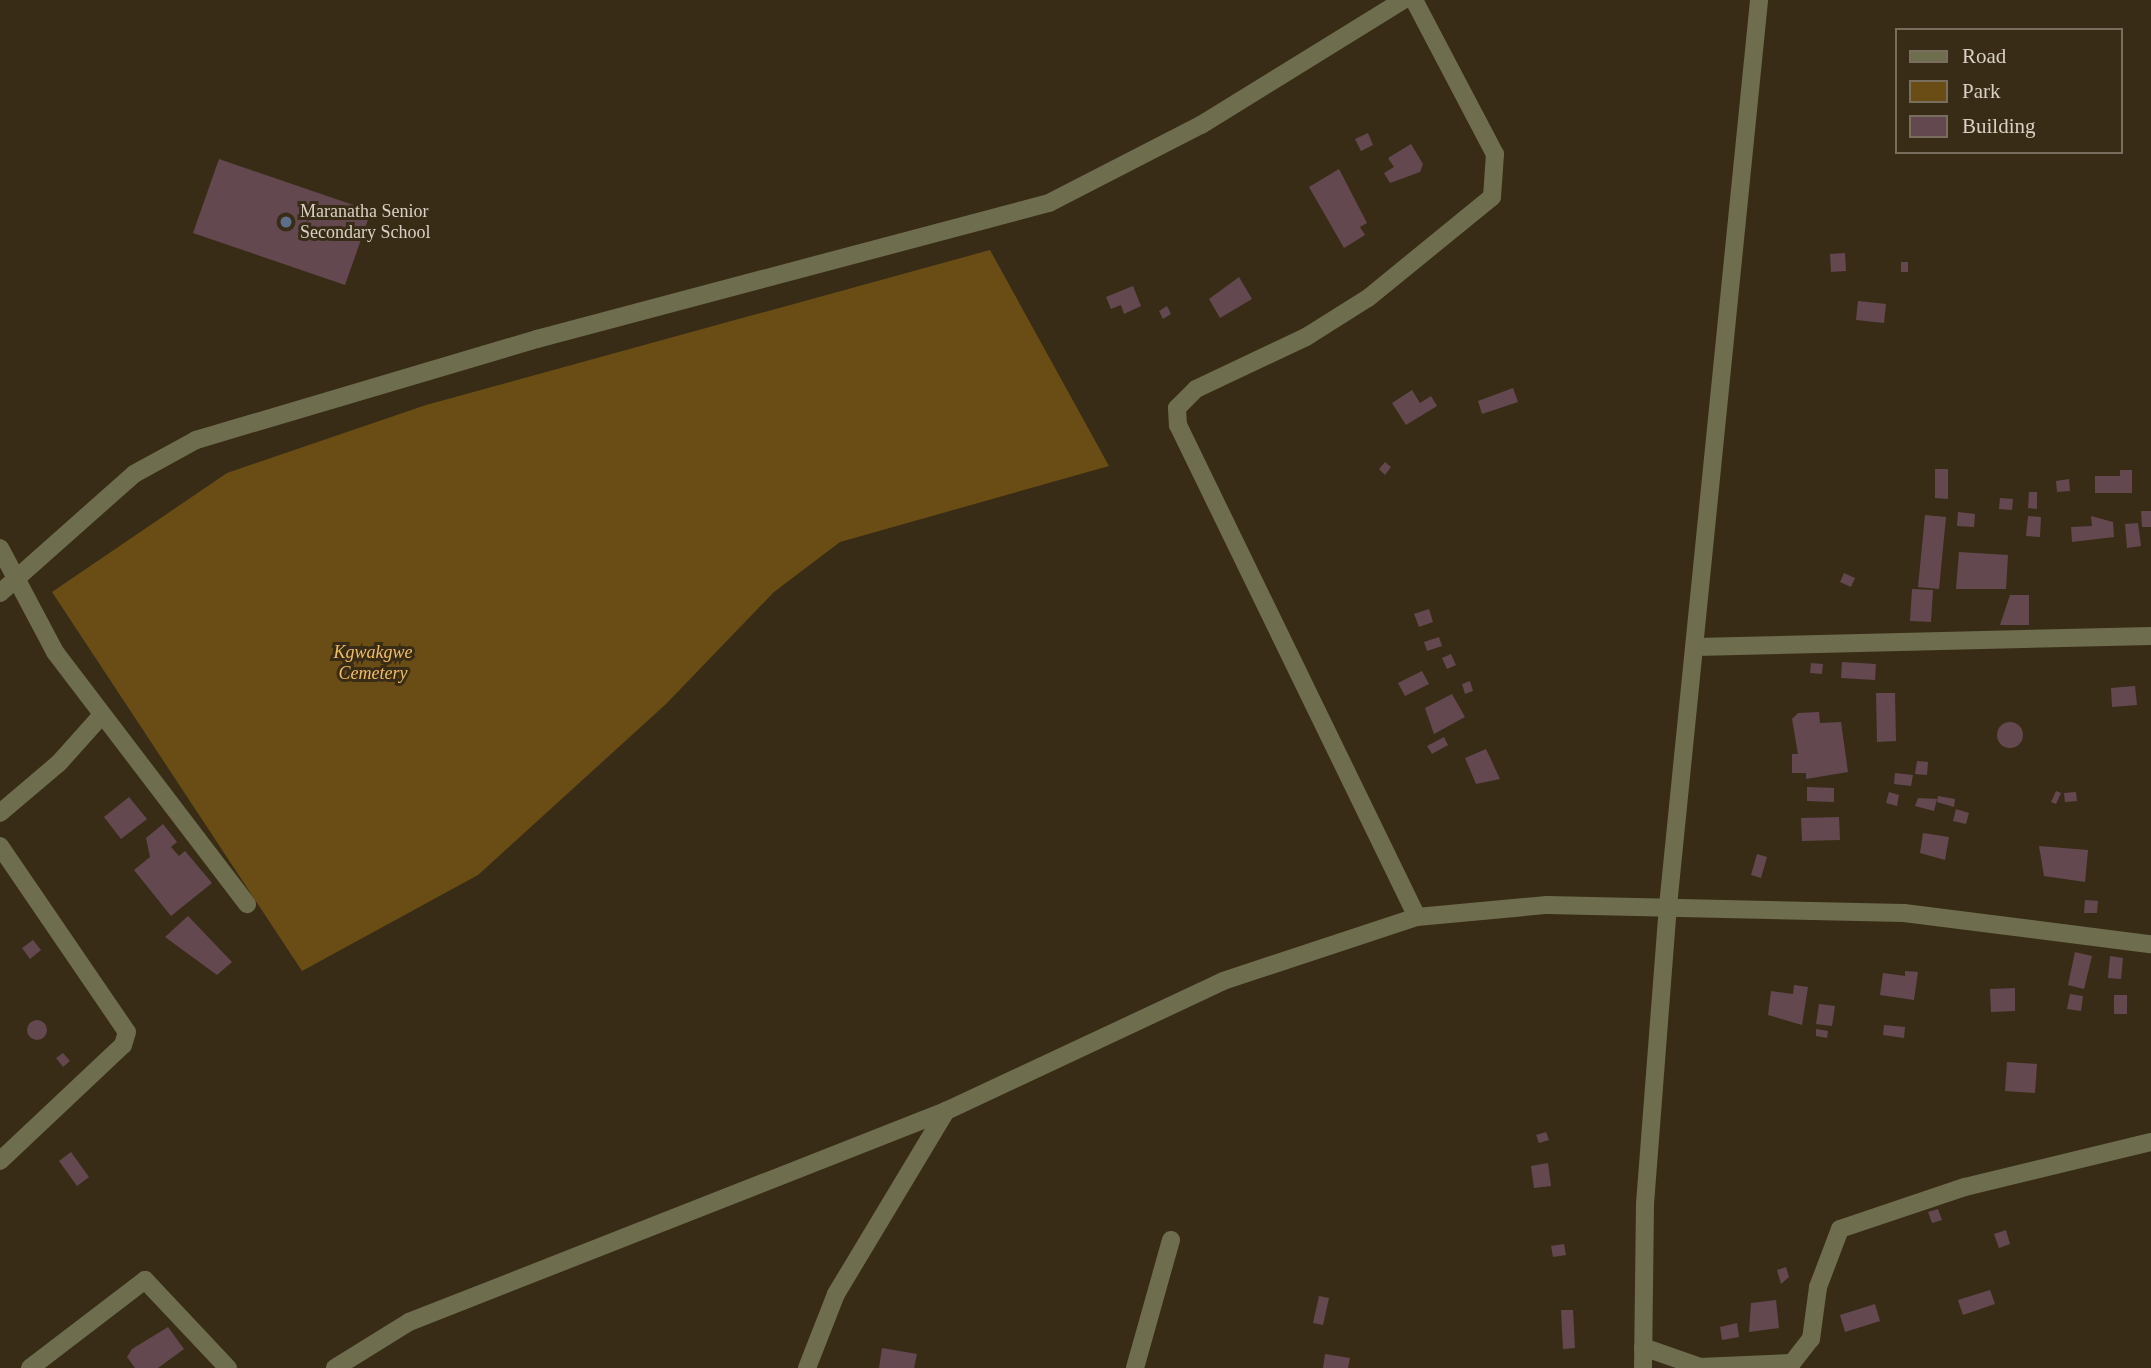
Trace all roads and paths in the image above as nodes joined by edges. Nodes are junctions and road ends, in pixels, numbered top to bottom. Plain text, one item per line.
1 (1402, 0) edge
2 (1414, 0) edge
3 (1759, 0) edge
4 (0, 548) edge
5 (15, 580) junction
6 (0, 593) edge
7 (2151, 636) edge
8 (1696, 647) junction
9 (101, 716) junction
10 (0, 813) edge
11 (0, 846) edge
12 (247, 904) dead end
13 (1668, 906) junction
14 (1417, 917) junction
15 (2151, 944) edge
16 (946, 1111) junction
17 (2151, 1142) edge
18 (0, 1161) edge
19 (1171, 1240) dead end
20 (1643, 1348) junction
21 (30, 1368) edge
22 (228, 1368) edge
23 (335, 1368) edge
24 (807, 1368) edge
25 (1135, 1368) edge
26 (1643, 1368) edge

1 - 5 street
2 - 14 street
3 - 8 street
4 - 5 street
5 - 6 street
5 - 9 street
7 - 8 street
8 - 13 street
9 - 10 street
9 - 12 street
11 - 18 street
13 - 14 street
13 - 15 street
13 - 20 street
14 - 16 street
16 - 23 street
16 - 24 street
17 - 20 street
19 - 25 street
20 - 26 street
21 - 22 street

